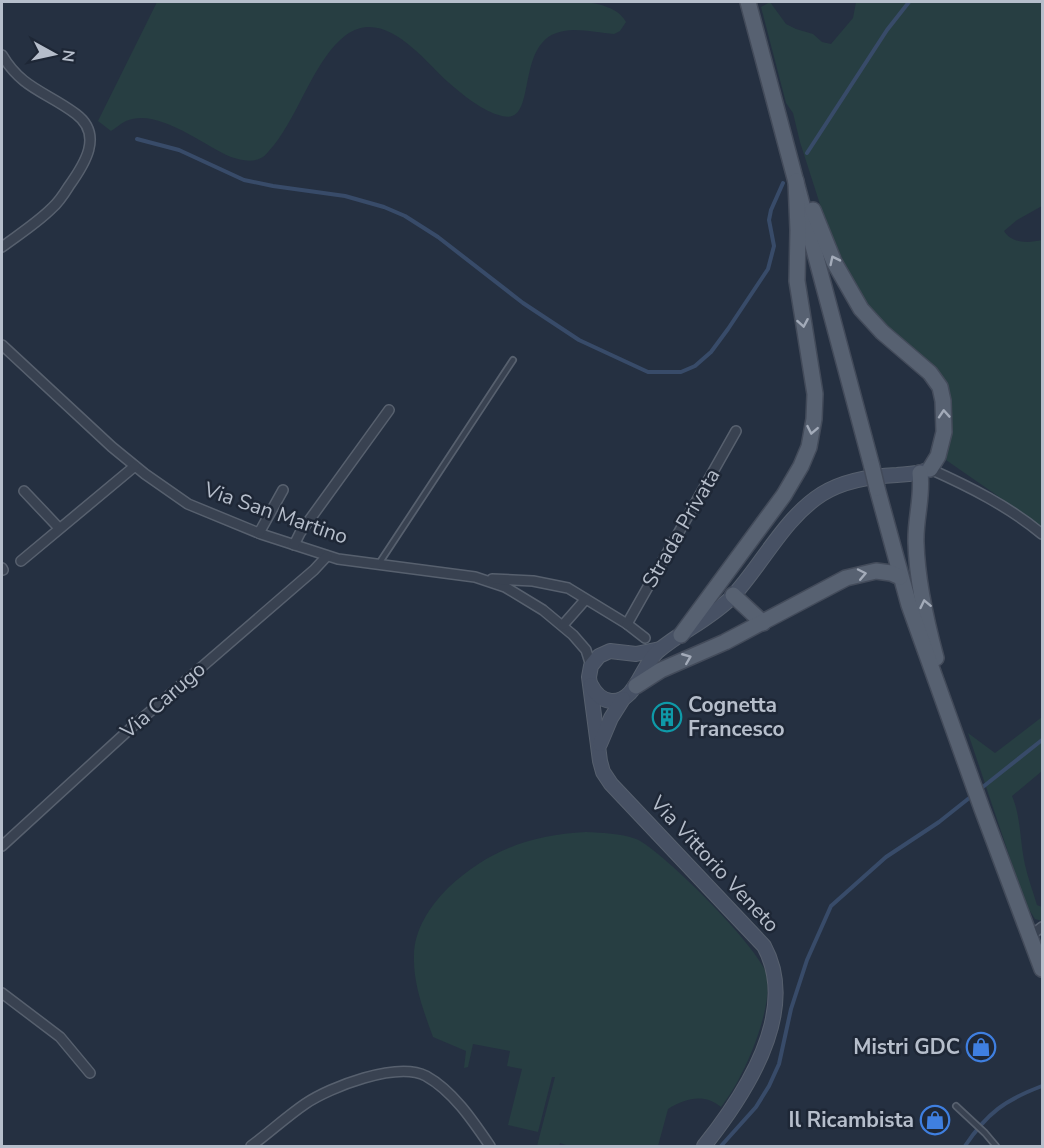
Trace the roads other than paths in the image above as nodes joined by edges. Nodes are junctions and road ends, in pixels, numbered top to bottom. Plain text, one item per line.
1 (748, 2) edge
2 (2, 55) edge
3 (778, 114) junction
4 (796, 181) junction
5 (2, 248) edge
6 (2, 345) edge
7 (513, 360) dead end
8 (389, 410) dead end
9 (736, 431) dead end
10 (135, 466) junction
11 (925, 471) junction
12 (283, 490) dead end
13 (24, 491) dead end
14 (59, 528) junction
15 (259, 533) junction
16 (1042, 534) edge
17 (294, 545) junction
18 (327, 556) junction
19 (21, 561) dead end
20 (378, 565) junction
21 (900, 577) junction
22 (482, 579) junction
23 (733, 595) junction
24 (585, 600) junction
25 (763, 623) junction
26 (627, 624) junction
27 (562, 625) junction
28 (681, 635) junction
29 (645, 638) dead end
30 (580, 642) junction
31 (660, 649) junction
32 (609, 652) junction
33 (626, 655) junction
34 (591, 666) junction
35 (637, 682) junction
36 (591, 685) junction
37 (623, 699) junction
38 (599, 746) junction
39 (965, 762) junction
40 (2, 846) edge
41 (1036, 931) edge
42 (1042, 969) edge
43 (2, 993) edge
44 (90, 1073) dead end
45 (956, 1106) dead end
46 (251, 1146) edge
47 (490, 1146) edge
48 (704, 1146) edge
49 (996, 1146) edge

1 - 3 main road
2 - 5 street
3 - 4 main road
11 -> 3 main road
4 - 21 main road, bridge
4 -> 28 main road
6 - 10 street, Via San Martino
7 - 20 lane
8 - 17 street
9 - 26 street, Strada Privata
10 - 14 street
10 - 15 street, Via San Martino
11 - 16 street
11 - 23 street
39 -> 11 main road
12 - 15 street
13 - 14 street
14 - 19 street
15 - 17 street, Via San Martino
17 - 18 street, Via San Martino
18 - 20 street, Via San Martino
18 - 40 street, Via Carugo
20 - 22 street, Via San Martino
25 -> 21 main road
21 - 39 main road
22 - 24 street
22 - 27 street, Via San Martino
23 - 25 main road
23 - 28 street
24 - 26 street
24 - 27 street
35 -> 25 main road
26 - 29 street
27 - 30 street, Via San Martino
28 - 31 street
30 - 32 street, Via San Martino
30 - 34 street, Via San Martino
31 - 33 street
31 - 35 street
32 - 33 street
32 - 34 street
33 - 35 street
34 - 36 street
35 - 37 street
36 - 37 street
36 - 38 street
37 - 38 street
38 - 48 street, Via Vittorio Veneto
39 - 41 main road
41 - 42 main road
43 - 44 street
45 - 49 lane
46 - 47 street

